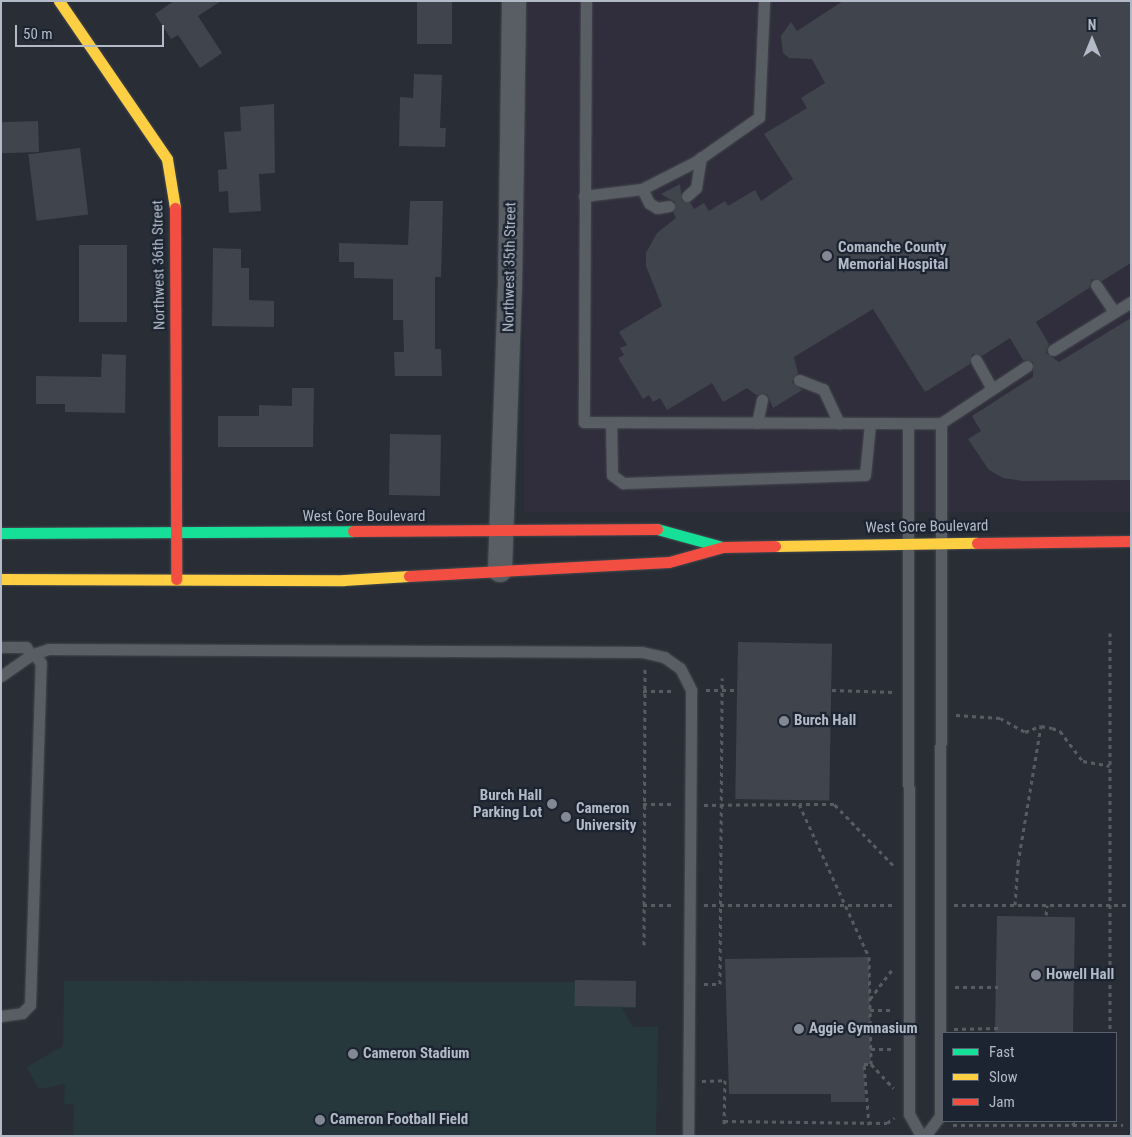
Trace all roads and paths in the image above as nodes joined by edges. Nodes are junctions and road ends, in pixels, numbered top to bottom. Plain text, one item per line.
1 (59, 1) edge
2 (514, 1) edge
3 (586, 1) edge
4 (764, 1) edge
5 (701, 157) junction
6 (642, 190) junction
7 (584, 196) junction
8 (687, 196) dead end
9 (668, 206) dead end
10 (1096, 285) dead end
11 (1131, 302) edge
12 (1114, 312) junction
13 (1053, 350) dead end
14 (976, 360) dead end
15 (1027, 366) dead end
16 (799, 380) dead end
17 (992, 389) junction
18 (762, 400) dead end
19 (611, 422) junction
20 (757, 423) junction
21 (941, 423) junction
22 (838, 424) junction
23 (870, 424) junction
24 (908, 424) junction
25 (1, 532) edge
26 (176, 532) junction
27 (501, 533) junction
28 (1131, 541) edge
29 (909, 542) junction
30 (944, 542) junction
31 (724, 547) junction
32 (500, 570) junction
33 (1, 579) edge
34 (176, 579) junction
35 (1110, 633) dead end
36 (1, 647) edge
37 (33, 654) junction
38 (645, 664) dead end
39 (1, 676) edge
40 (722, 678) dead end
41 (832, 690) dead end
42 (894, 692) dead end
43 (956, 715) dead end
44 (1041, 726) junction
45 (1110, 766) junction
46 (643, 804) junction
47 (690, 804) junction
48 (799, 804) junction
49 (721, 805) junction
50 (893, 865) dead end
51 (1110, 904) junction
52 (644, 905) junction
53 (690, 905) junction
54 (721, 905) junction
55 (845, 905) junction
56 (909, 905) junction
57 (942, 905) junction
58 (1015, 905) junction
59 (1047, 905) junction
60 (1131, 905) edge
61 (1046, 915) dead end
62 (644, 945) dead end
63 (892, 970) dead end
64 (954, 987) dead end
65 (998, 987) dead end
66 (702, 994) dead end
67 (870, 1000) junction
68 (1, 1016) edge
69 (998, 1028) dead end
70 (954, 1029) dead end
71 (1110, 1032) edge
72 (871, 1064) junction
73 (702, 1071) dead end
74 (895, 1091) dead end
75 (896, 1114) dead end
76 (1076, 1122) edge
77 (1038, 1123) edge
78 (1112, 1123) edge
79 (869, 1124) junction
80 (953, 1125) dead end
81 (1071, 1125) junction
82 (1122, 1125) dead end
83 (688, 1136) edge
84 (920, 1136) edge
85 (925, 1136) edge

1 - 26 main road, Northwest 36th Street
2 - 27 street, Northwest 35th Street
3 - 7 lane
4 - 5 lane
5 - 6 lane
5 - 8 lane
6 - 7 lane
6 - 9 lane
7 - 19 lane
10 - 12 lane
11 - 12 lane
12 - 13 lane
14 - 17 lane
15 - 17 lane
16 - 22 lane
17 - 21 lane
18 - 20 lane
19 - 20 lane
19 - 23 lane
20 - 22 lane
21 - 24 lane
21 - 30 lane
22 - 23 lane
23 - 24 lane
24 - 29 lane
25 - 26 main road, West Gore Boulevard
26 - 27 main road, West Gore Boulevard
26 - 34 main road, Northwest 36th Street
27 - 31 main road, West Gore Boulevard
27 - 32 street, Northwest 35th Street
28 - 30 main road, West Gore Boulevard
29 - 30 main road, West Gore Boulevard
29 - 31 main road, West Gore Boulevard
29 - 56 lane
30 - 57 lane
31 - 32 main road, West Gore Boulevard
32 - 34 main road, West Gore Boulevard
33 - 34 main road, West Gore Boulevard
35 - 45 path
36 - 37 lane
37 - 39 lane
37 - 47 lane
37 - 68 lane
38 - 46 path
40 - 49 path
41 - 42 path
43 - 44 path
44 - 45 path
44 - 58 path
45 - 51 path
46 - 47 path
46 - 52 path
47 - 49 path
47 - 53 lane
48 - 49 path
48 - 50 path
48 - 55 path
49 - 54 path
51 - 59 path
51 - 60 path
51 - 71 path
52 - 53 path
52 - 62 path
53 - 54 path
53 - 83 lane
54 - 55 path
54 - 66 path
55 - 56 path
55 - 67 path
56 - 84 lane
57 - 58 path
57 - 85 lane
58 - 59 path
59 - 61 path
63 - 67 path
64 - 65 path
67 - 72 path
69 - 70 path
72 - 74 path
72 - 79 path
73 - 79 path
75 - 79 path
76 - 81 path
77 - 80 path
77 - 81 path
78 - 81 path
78 - 82 path

